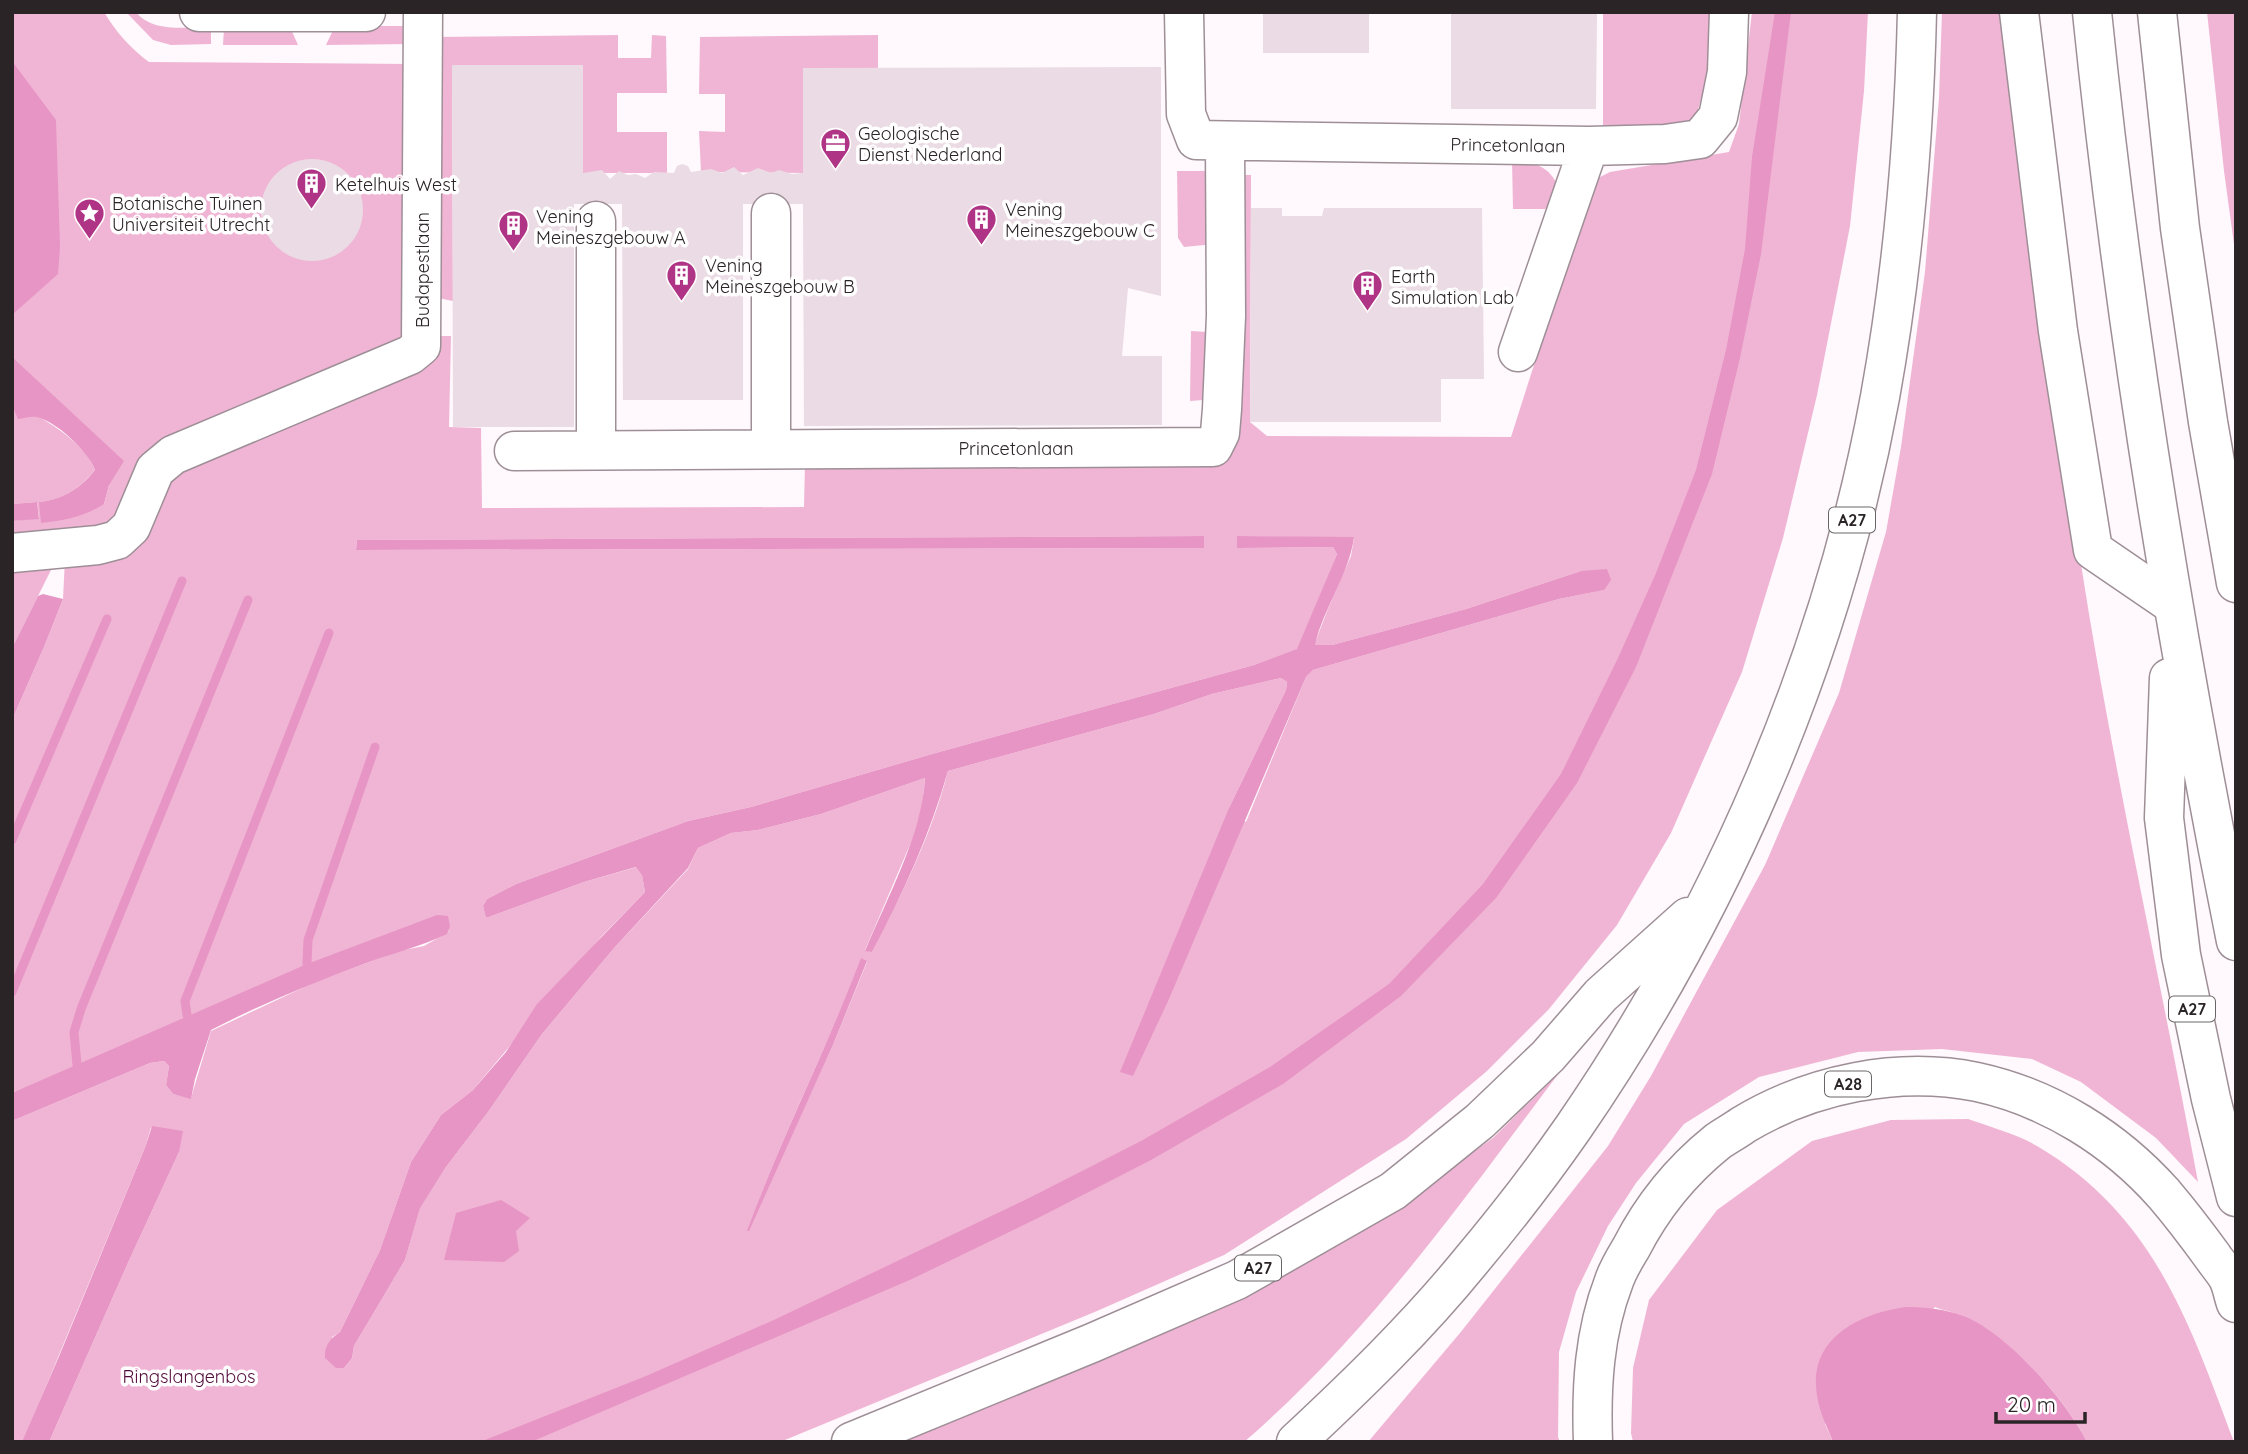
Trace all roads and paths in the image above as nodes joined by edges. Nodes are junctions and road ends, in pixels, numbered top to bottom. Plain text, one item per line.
1 (199, 12) edge
2 (354, 12) edge
3 (366, 12) edge
4 (423, 12) edge
5 (1184, 12) edge
6 (1729, 12) edge
7 (1917, 12) edge
8 (2019, 12) edge
9 (2092, 12) edge
10 (2157, 12) edge
11 (1225, 142) junction
12 (1589, 146) junction
13 (771, 213) dead end
14 (596, 221) dead end
15 (1518, 352) dead end
16 (2208, 422) junction
17 (771, 449) junction
18 (596, 450) junction
19 (513, 451) dead end
20 (2236, 489) edge
21 (12, 553) edge
22 (2236, 583) edge
23 (2172, 604) junction
24 (1710, 897) junction
25 (2236, 941) edge
26 (2236, 1197) edge
27 (2236, 1303) edge
28 (851, 1442) edge
29 (1296, 1442) edge
30 (1593, 1442) edge

1 - 2 main road
2 - 3 main road
4 - 21 main road, Budapestlaan
5 - 11 main road, Princetonlaan
6 - 12 main road, Princetonlaan
7 - 24 main road, A27
8 - 23 main road
9 - 23 main road, A27
10 - 16 main road
11 - 12 main road, Princetonlaan
11 - 17 main road, Princetonlaan
12 - 15 main road
13 - 17 main road
14 - 18 main road
16 - 20 main road
16 - 22 main road
17 - 18 main road, Princetonlaan
18 - 19 main road, Princetonlaan
23 - 25 main road, A27
23 - 26 main road, A27
24 - 28 main road, A27
24 - 29 main road
27 - 30 main road, A28

